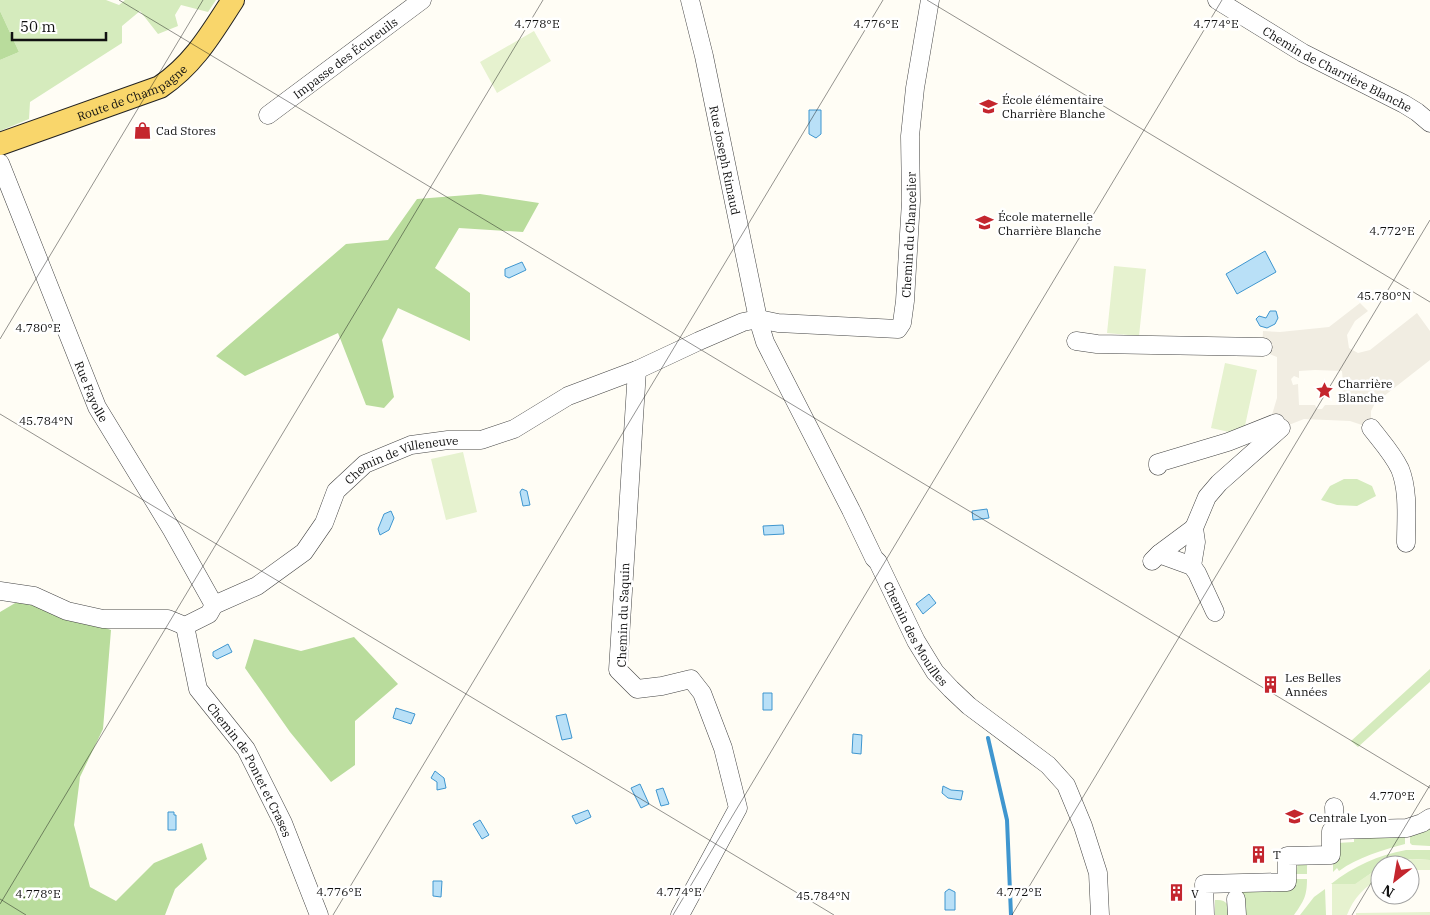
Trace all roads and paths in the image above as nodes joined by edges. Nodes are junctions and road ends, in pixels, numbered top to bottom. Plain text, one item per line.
1 (233, 0) edge
2 (422, 0) edge
3 (690, 0) edge
4 (930, 0) edge
5 (1217, 0) edge
6 (268, 115) dead end
7 (1430, 123) edge
8 (0, 144) edge
9 (0, 163) edge
10 (758, 319) junction
11 (1076, 341) dead end
12 (1263, 347) dead end
13 (637, 370) junction
14 (1371, 428) dead end
15 (1158, 466) dead end
16 (1194, 528) junction
17 (1406, 543) dead end
18 (1192, 566) junction
19 (0, 592) edge
20 (214, 605) junction
21 (1215, 612) dead end
22 (185, 626) junction
23 (1334, 807) dead end
24 (1430, 818) edge
25 (1335, 830) junction
26 (319, 915) edge
27 (680, 915) edge
28 (1100, 915) edge
29 (1205, 915) edge

1 - 8 main road, Route de Champagne
2 - 6 street, Impasse des Écureuils
3 - 10 street, Rue Joseph Rimaud
4 - 10 street, Chemin du Chancelier
5 - 7 street, Chemin de Charrière Blanche
9 - 20 street, Rue Fayolle
10 - 13 street, Chemin de Villeneuve
10 - 28 street, Chemin des Mouilles
11 - 12 street
13 - 20 street, Chemin de Villeneuve
13 - 27 street, Chemin du Saquin
14 - 17 street
15 - 16 street
16 - 18 street
16 - 18 street
18 - 21 street
19 - 22 street
20 - 22 street, Chemin de Villeneuve
22 - 26 street, Chemin de Pontet et Crases
23 - 25 street
24 - 25 street
25 - 29 street

